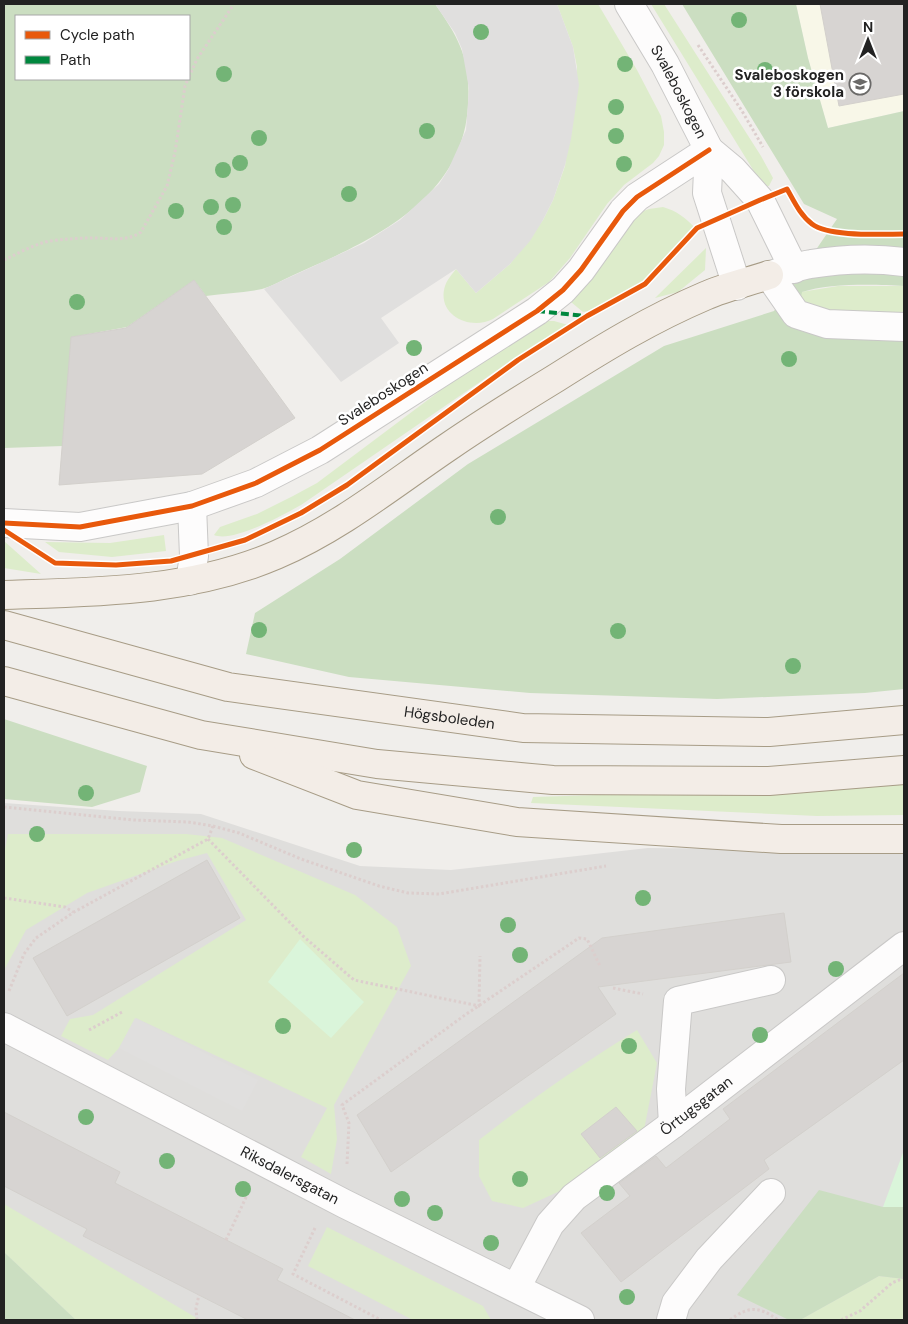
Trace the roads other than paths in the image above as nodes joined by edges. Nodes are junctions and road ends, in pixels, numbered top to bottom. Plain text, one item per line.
1 (629, 4) edge
2 (710, 150) junction
3 (904, 262) edge
4 (782, 272) junction
5 (737, 286) junction
6 (904, 327) edge
7 (192, 506) junction
8 (4, 523) edge
9 (190, 581) junction
10 (4, 595) edge
11 (4, 625) edge
12 (4, 682) edge
13 (904, 720) edge
14 (201, 735) junction
15 (904, 770) edge
16 (904, 839) edge
17 (904, 946) edge
18 (771, 980) dead end
19 (4, 1027) edge
20 (673, 1124) junction
21 (770, 1193) dead end
22 (516, 1288) junction
23 (580, 1320) edge
24 (670, 1320) edge

1 - 2 street, Svaleboskogen
2 - 4 street
2 - 5 street
2 - 7 street, Svaleboskogen
3 - 4 street
4 - 5 main road
4 - 6 street
5 - 9 main road
7 - 8 street, Svaleboskogen
7 - 9 street
9 - 10 main road
11 - 13 main road, Högsboleden
12 - 14 main road
14 - 15 main road
14 - 16 main road
17 - 20 street, Örtugsgatan
18 - 20 street
19 - 22 street, Riksdalersgatan
20 - 22 street, Örtugsgatan
21 - 24 street
22 - 23 street, Riksdalersgatan

